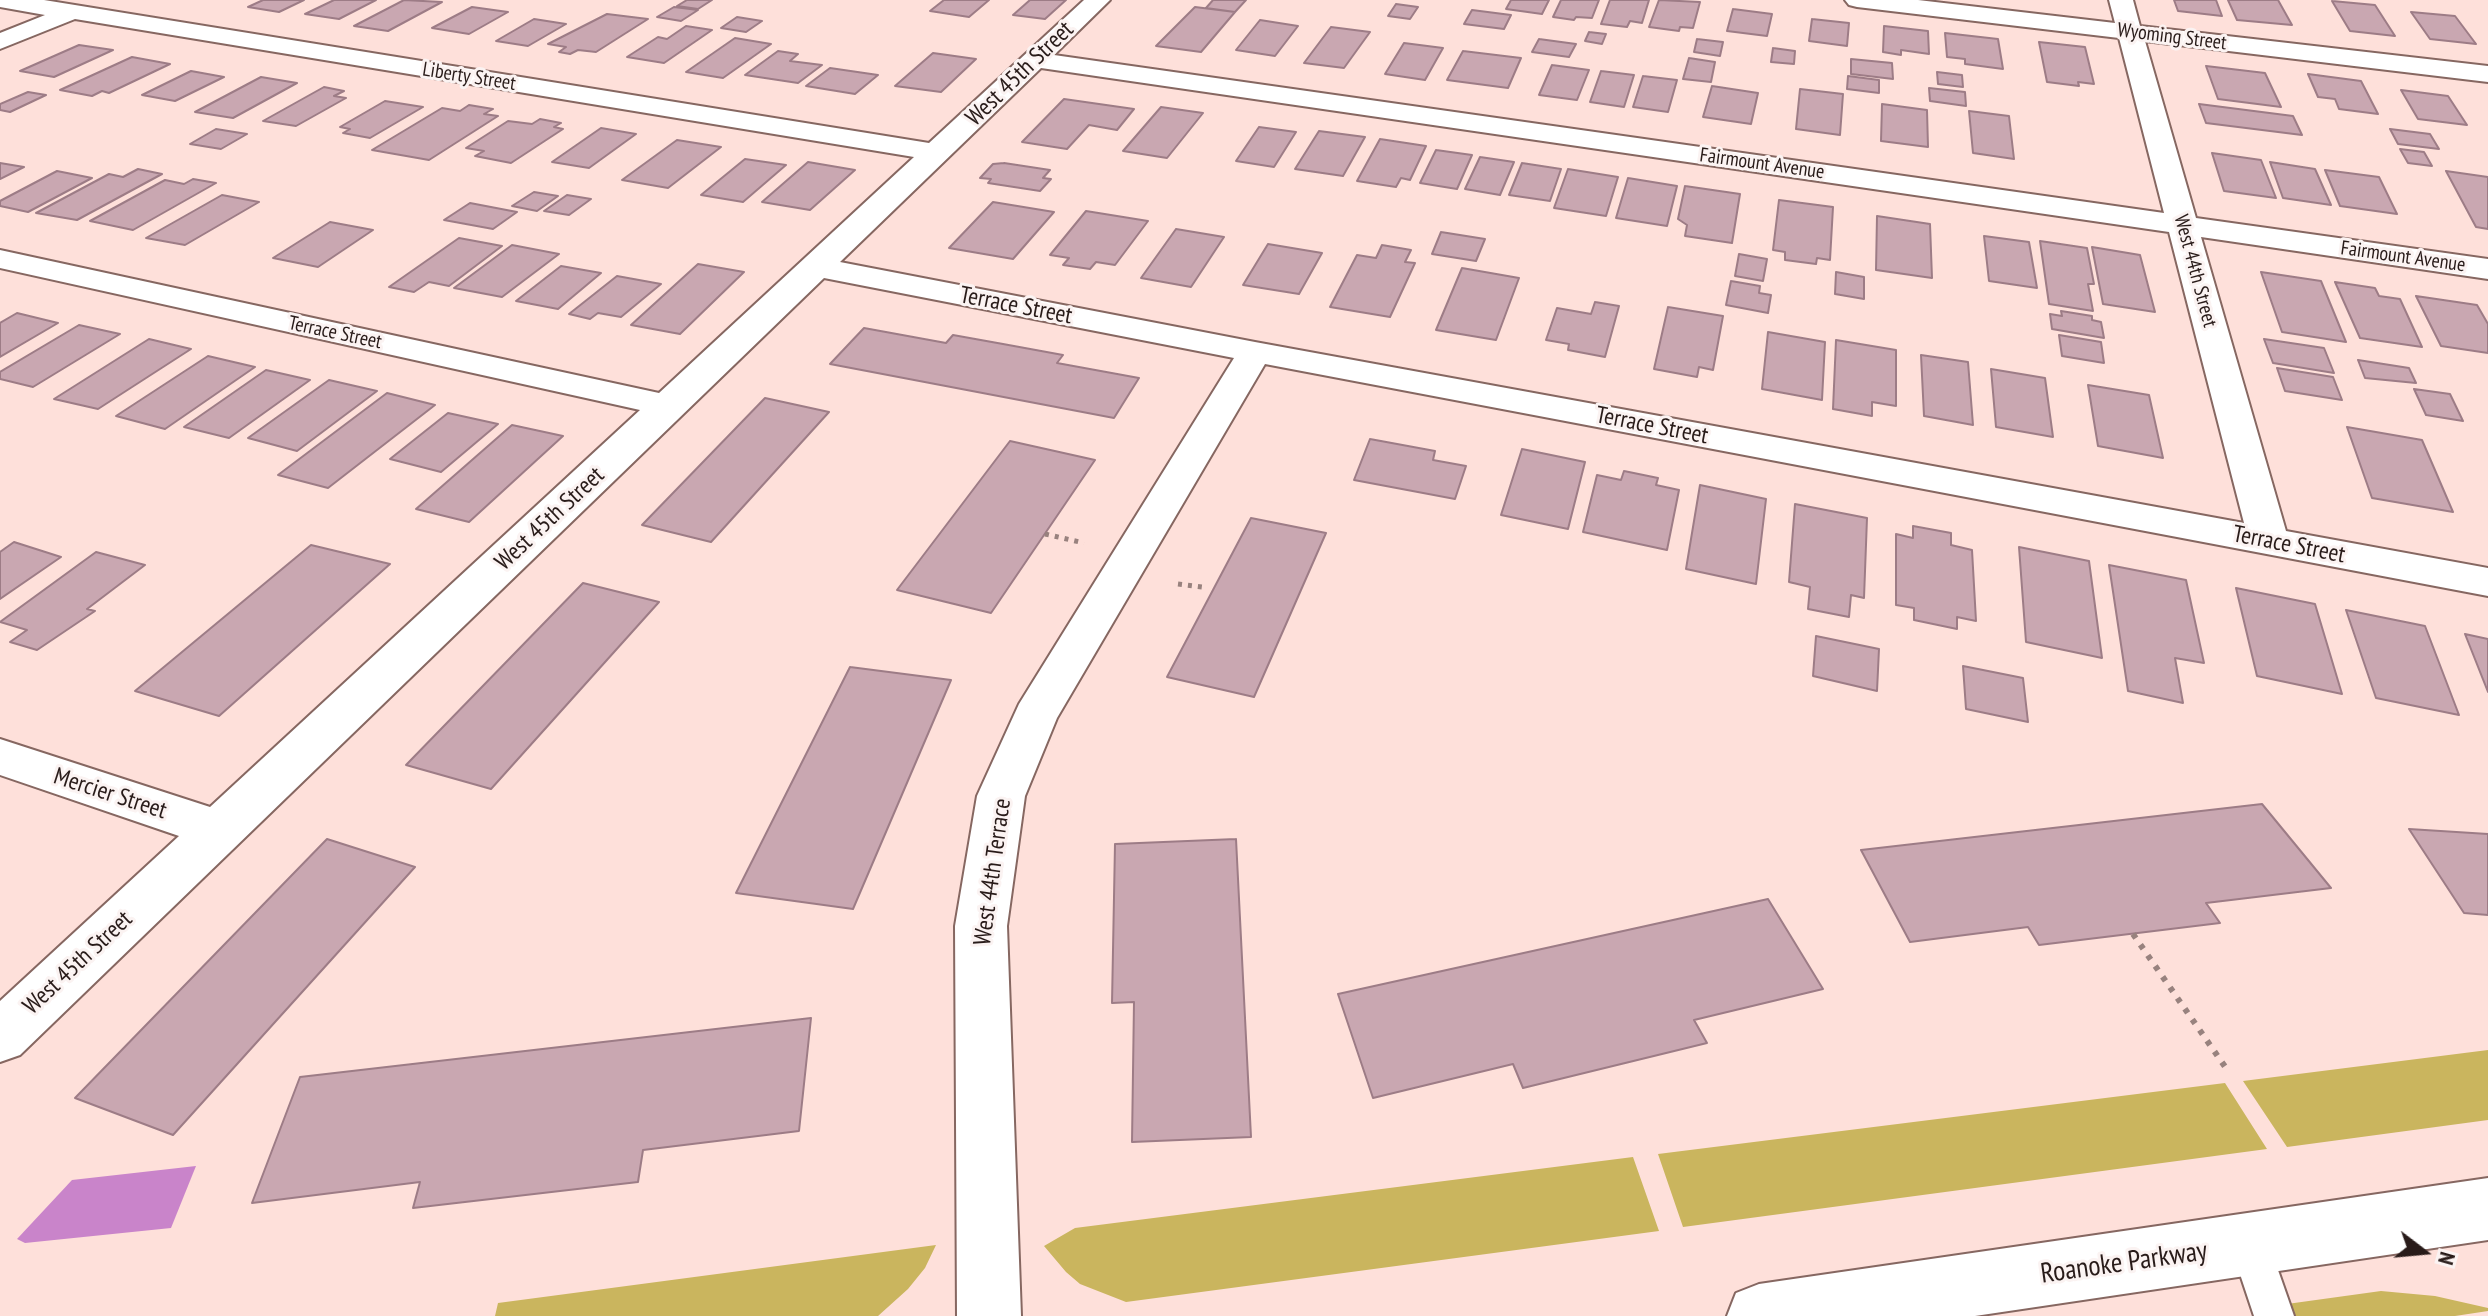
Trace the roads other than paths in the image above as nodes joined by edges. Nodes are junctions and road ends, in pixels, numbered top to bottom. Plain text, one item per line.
1 (0, 0) edge
2 (101, 0) edge
3 (1098, 0) edge
4 (1857, 0) edge
5 (2121, 0) edge
6 (72, 12) junction
7 (2130, 32) junction
8 (0, 42) edge
9 (1035, 60) junction
10 (2488, 74) edge
11 (938, 153) junction
12 (2182, 225) junction
13 (0, 259) edge
14 (817, 267) junction
15 (2488, 269) edge
16 (1255, 352) junction
17 (669, 406) junction
18 (2269, 541) junction
19 (2488, 582) edge
20 (0, 757) edge
21 (220, 830) junction
22 (0, 1037) edge
23 (2488, 1209) edge
24 (2250, 1244) junction
25 (989, 1316) edge
26 (1759, 1316) edge
27 (2274, 1316) edge

1 - 6 street, Liberty Street
2 - 6 street
3 - 9 street, West 45th Street
4 - 7 street, Wyoming Street
5 - 7 street, West 44th Street
6 - 8 street
6 - 11 street, Liberty Street
7 - 10 street, Wyoming Street
7 - 12 street, West 44th Street
9 - 11 street, West 45th Street
9 - 12 street, Fairmount Avenue
11 - 14 street, West 45th Street
12 - 15 street, Fairmount Avenue
12 - 18 street, West 44th Street
13 - 17 street, Terrace Street
14 - 16 street, Terrace Street
14 - 17 street, West 45th Street
16 - 18 street, Terrace Street
16 - 25 street, West 44th Terrace
17 - 21 street, West 45th Street
18 - 19 street, Terrace Street
20 - 21 street, Mercier Street
21 - 22 street, West 45th Street
23 - 24 street, Roanoke Parkway
24 - 26 street, Roanoke Parkway
24 - 27 lane

